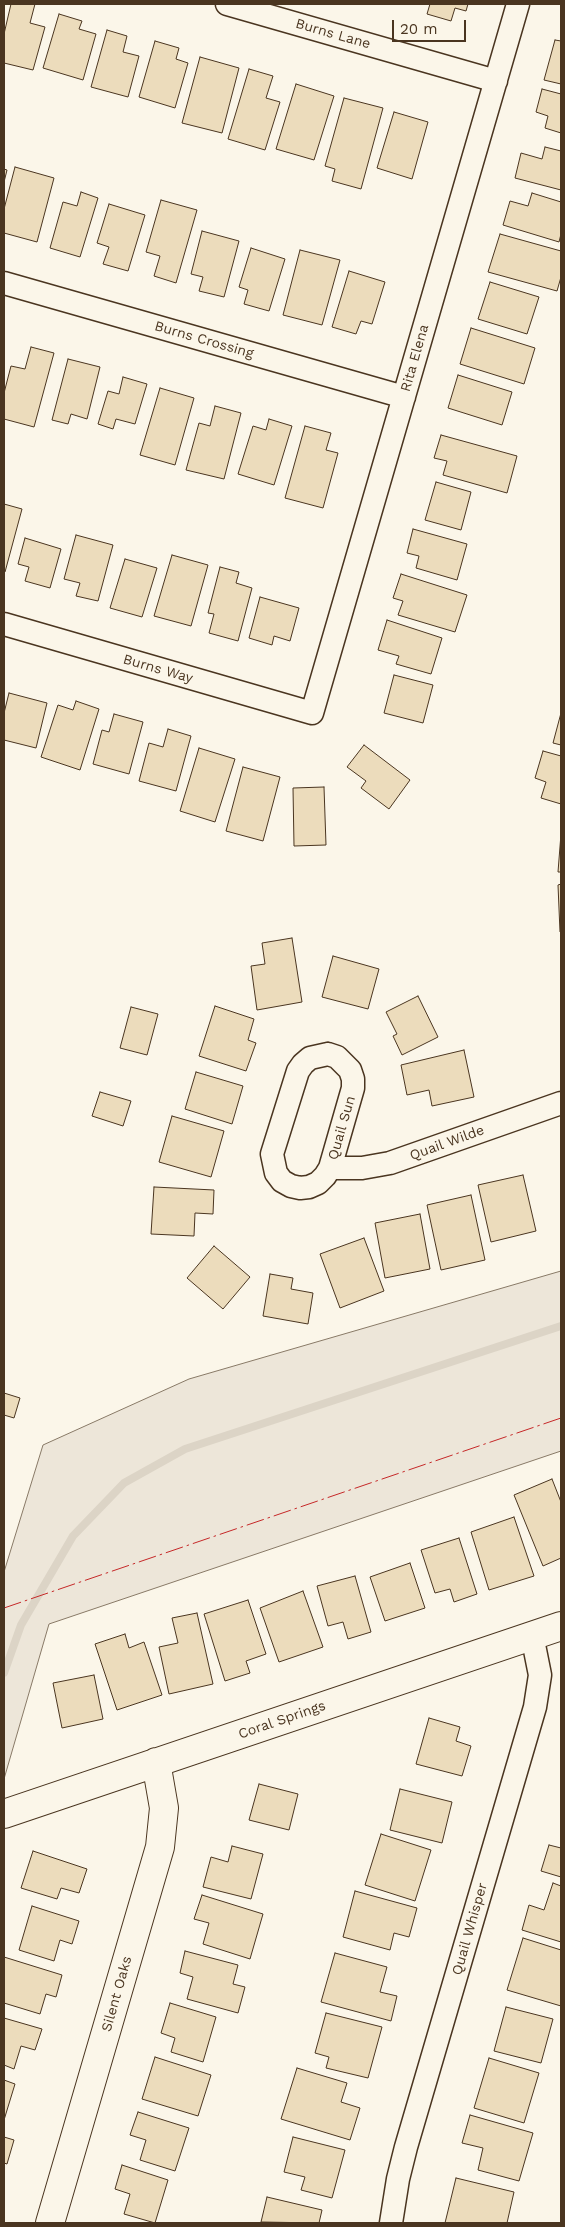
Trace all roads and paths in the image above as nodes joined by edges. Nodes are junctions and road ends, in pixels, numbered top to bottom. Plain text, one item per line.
1 (227, 4) edge
2 (518, 4) edge
3 (496, 81) junction
4 (4, 282) edge
5 (404, 397) junction
6 (4, 624) edge
7 (312, 713) joint
8 (561, 1103) edge
9 (330, 1168) junction
10 (561, 1626) edge
11 (532, 1635) junction
12 (156, 1762) junction
13 (4, 1814) edge
14 (50, 2223) edge
15 (391, 2223) edge

1 - 3 street, Burns Lane
2 - 3 street, Rita Elena
3 - 5 street, Rita Elena
4 - 5 street, Burns Crossing
5 - 7 street, Rita Elena
6 - 7 street, Burns Way
8 - 9 street, Quail Wilde
9 - 9 street, Quail Sun
10 - 11 street, Coral Springs
11 - 12 street, Coral Springs
11 - 15 street, Quail Whisper
12 - 13 street, Coral Springs
12 - 14 street, Silent Oaks

